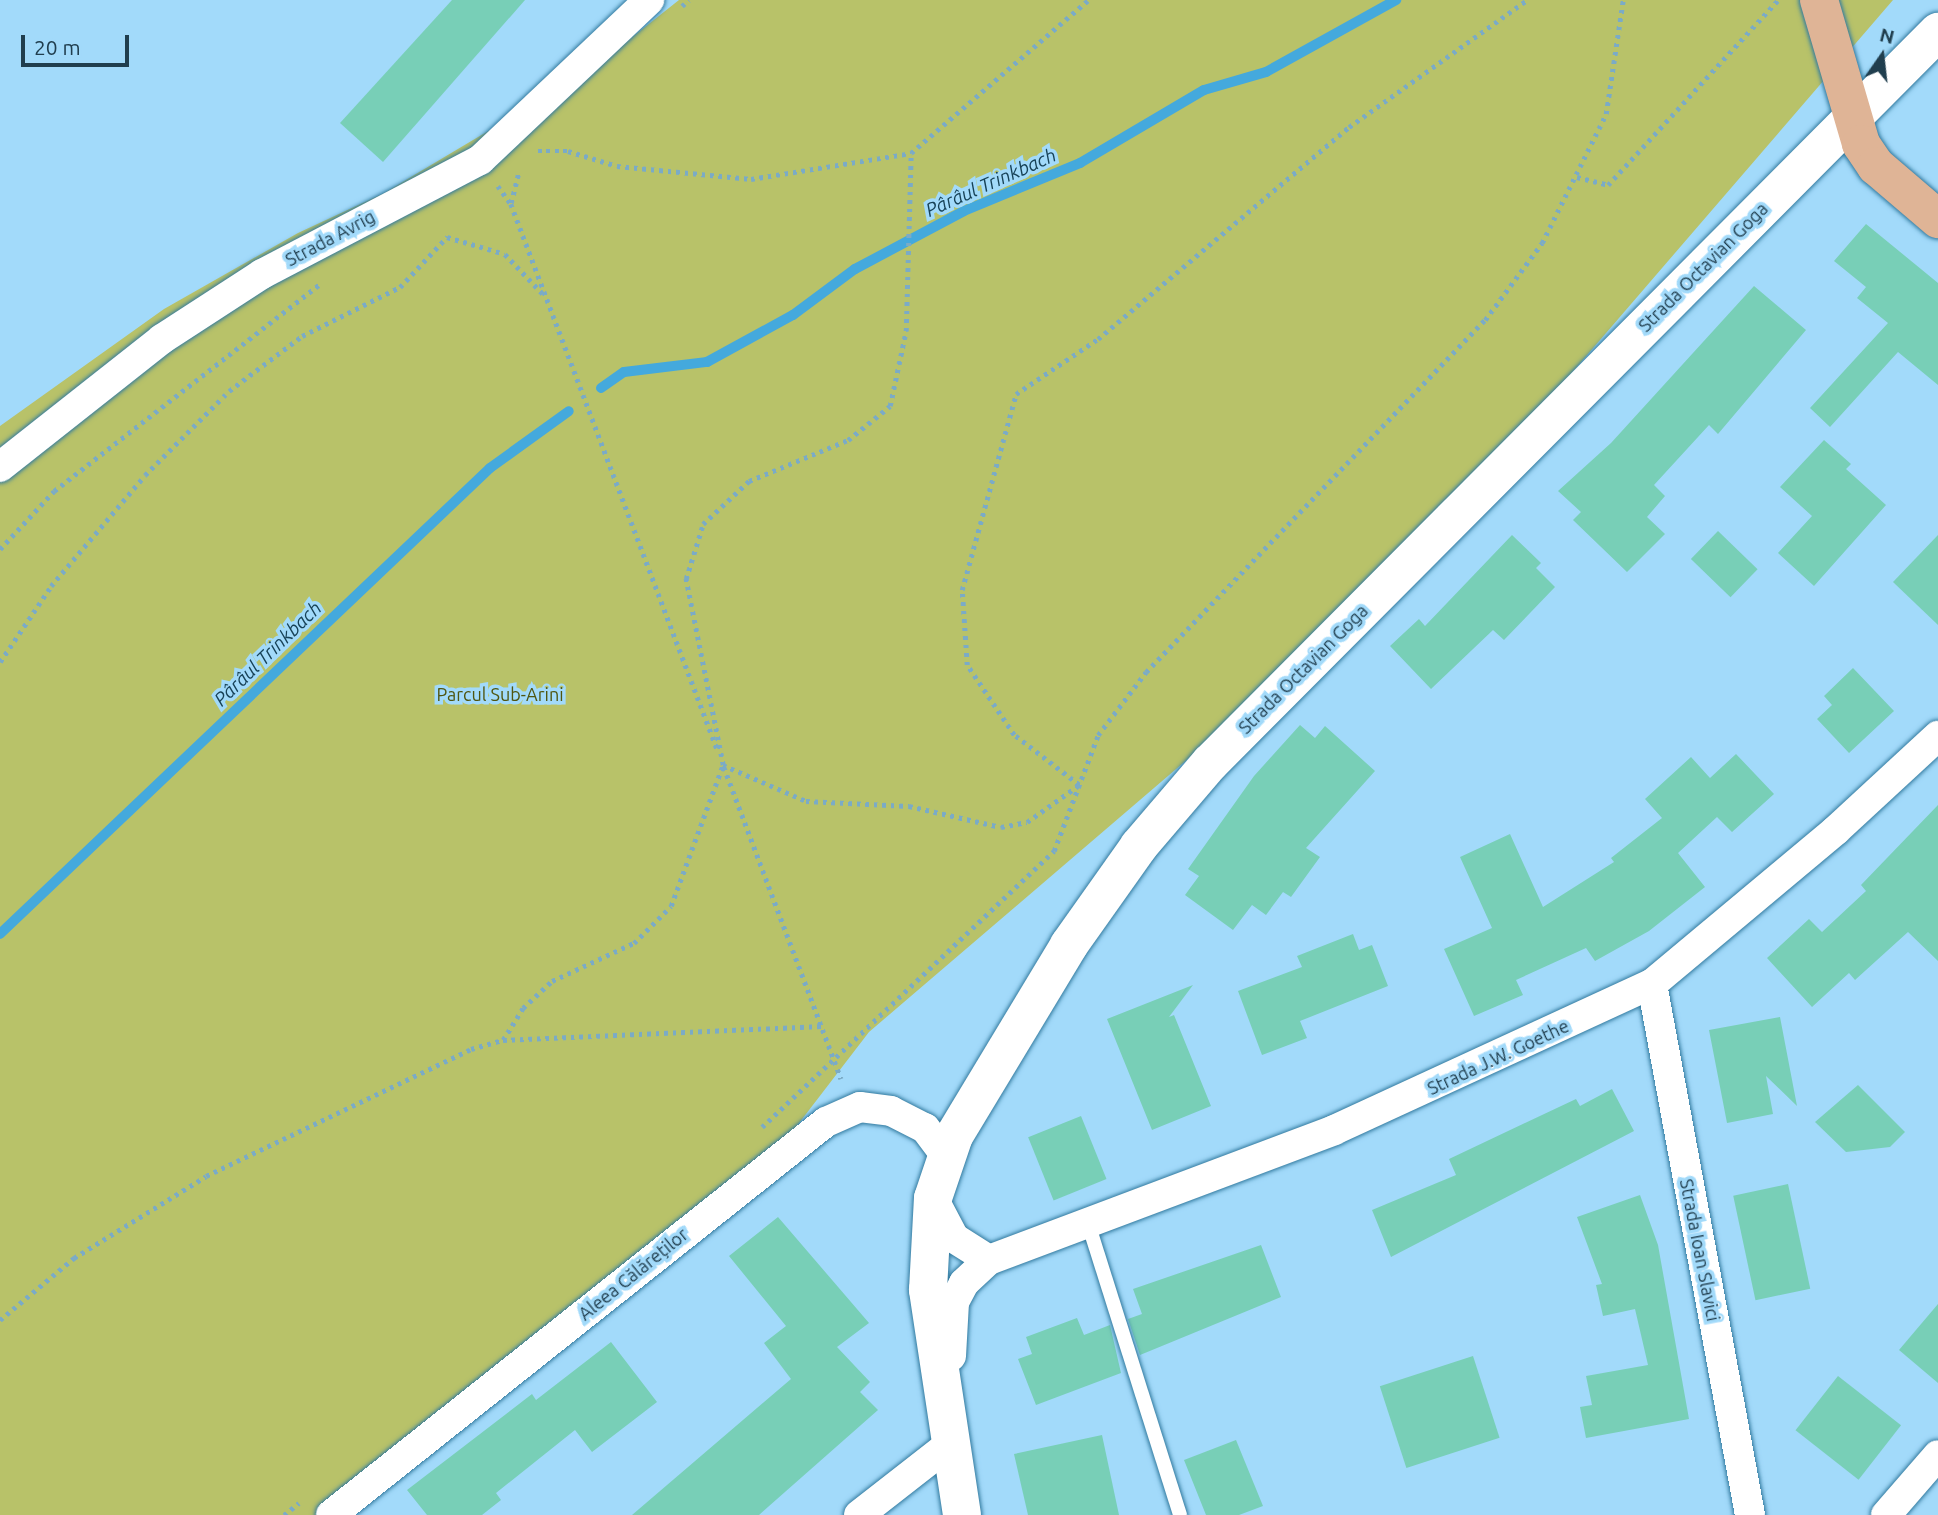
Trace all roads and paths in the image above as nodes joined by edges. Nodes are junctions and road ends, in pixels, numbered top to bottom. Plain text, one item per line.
1 (649, 0) edge
2 (1088, 0) edge
3 (1527, 0) edge
4 (1623, 0) edge
5 (1779, 0) edge
6 (1819, 0) edge
7 (1938, 32) edge
8 (1851, 119) junction
9 (524, 151) dead end
10 (911, 153) junction
11 (521, 164) dead end
12 (1577, 177) junction
13 (1938, 219) edge
14 (327, 279) dead end
15 (545, 296) junction
16 (0, 467) edge
17 (0, 549) edge
18 (0, 663) edge
19 (1938, 736) edge
20 (723, 765) junction
21 (1079, 785) junction
22 (1652, 984) junction
23 (822, 1026) junction
24 (503, 1040) junction
25 (835, 1056) junction
26 (844, 1092) dead end
27 (756, 1133) dead end
28 (945, 1156) junction
29 (933, 1198) junction
30 (1088, 1223) junction
31 (989, 1260) junction
32 (0, 1320) edge
33 (950, 1444) junction
34 (1938, 1455) edge
35 (331, 1515) edge
36 (859, 1515) edge
37 (962, 1515) edge
38 (1180, 1515) edge
39 (1750, 1515) edge
40 (1886, 1515) edge

1 - 16 street, Strada Avrig
2 - 10 path
3 - 21 path
4 - 12 path
5 - 12 path
6 - 8 main road
7 - 8 main road, Strada Octavian Goga
8 - 13 main road
8 - 28 main road, Strada Octavian Goga
9 - 10 path
10 - 20 path
11 - 15 path
12 - 21 path
14 - 17 path
15 - 18 path
15 - 20 path
19 - 22 street, Strada J.W. Goethe
20 - 21 path
20 - 23 path
20 - 24 path
21 - 25 path
22 - 30 street, Strada J.W. Goethe
22 - 39 street, Strada Ioan Slavici
23 - 24 path
23 - 25 path
24 - 32 path
25 - 26 path
25 - 27 path
28 - 29 main road, Strada Octavian Goga
28 - 35 street, Aleea Călăreților
29 - 31 street
29 - 33 main road, Strada Octavian Goga
30 - 31 street, Strada J.W. Goethe
30 - 38 lane
31 - 33 street, Strada J.W. Goethe
33 - 36 street
33 - 37 main road, Strada Octavian Goga
34 - 40 street

